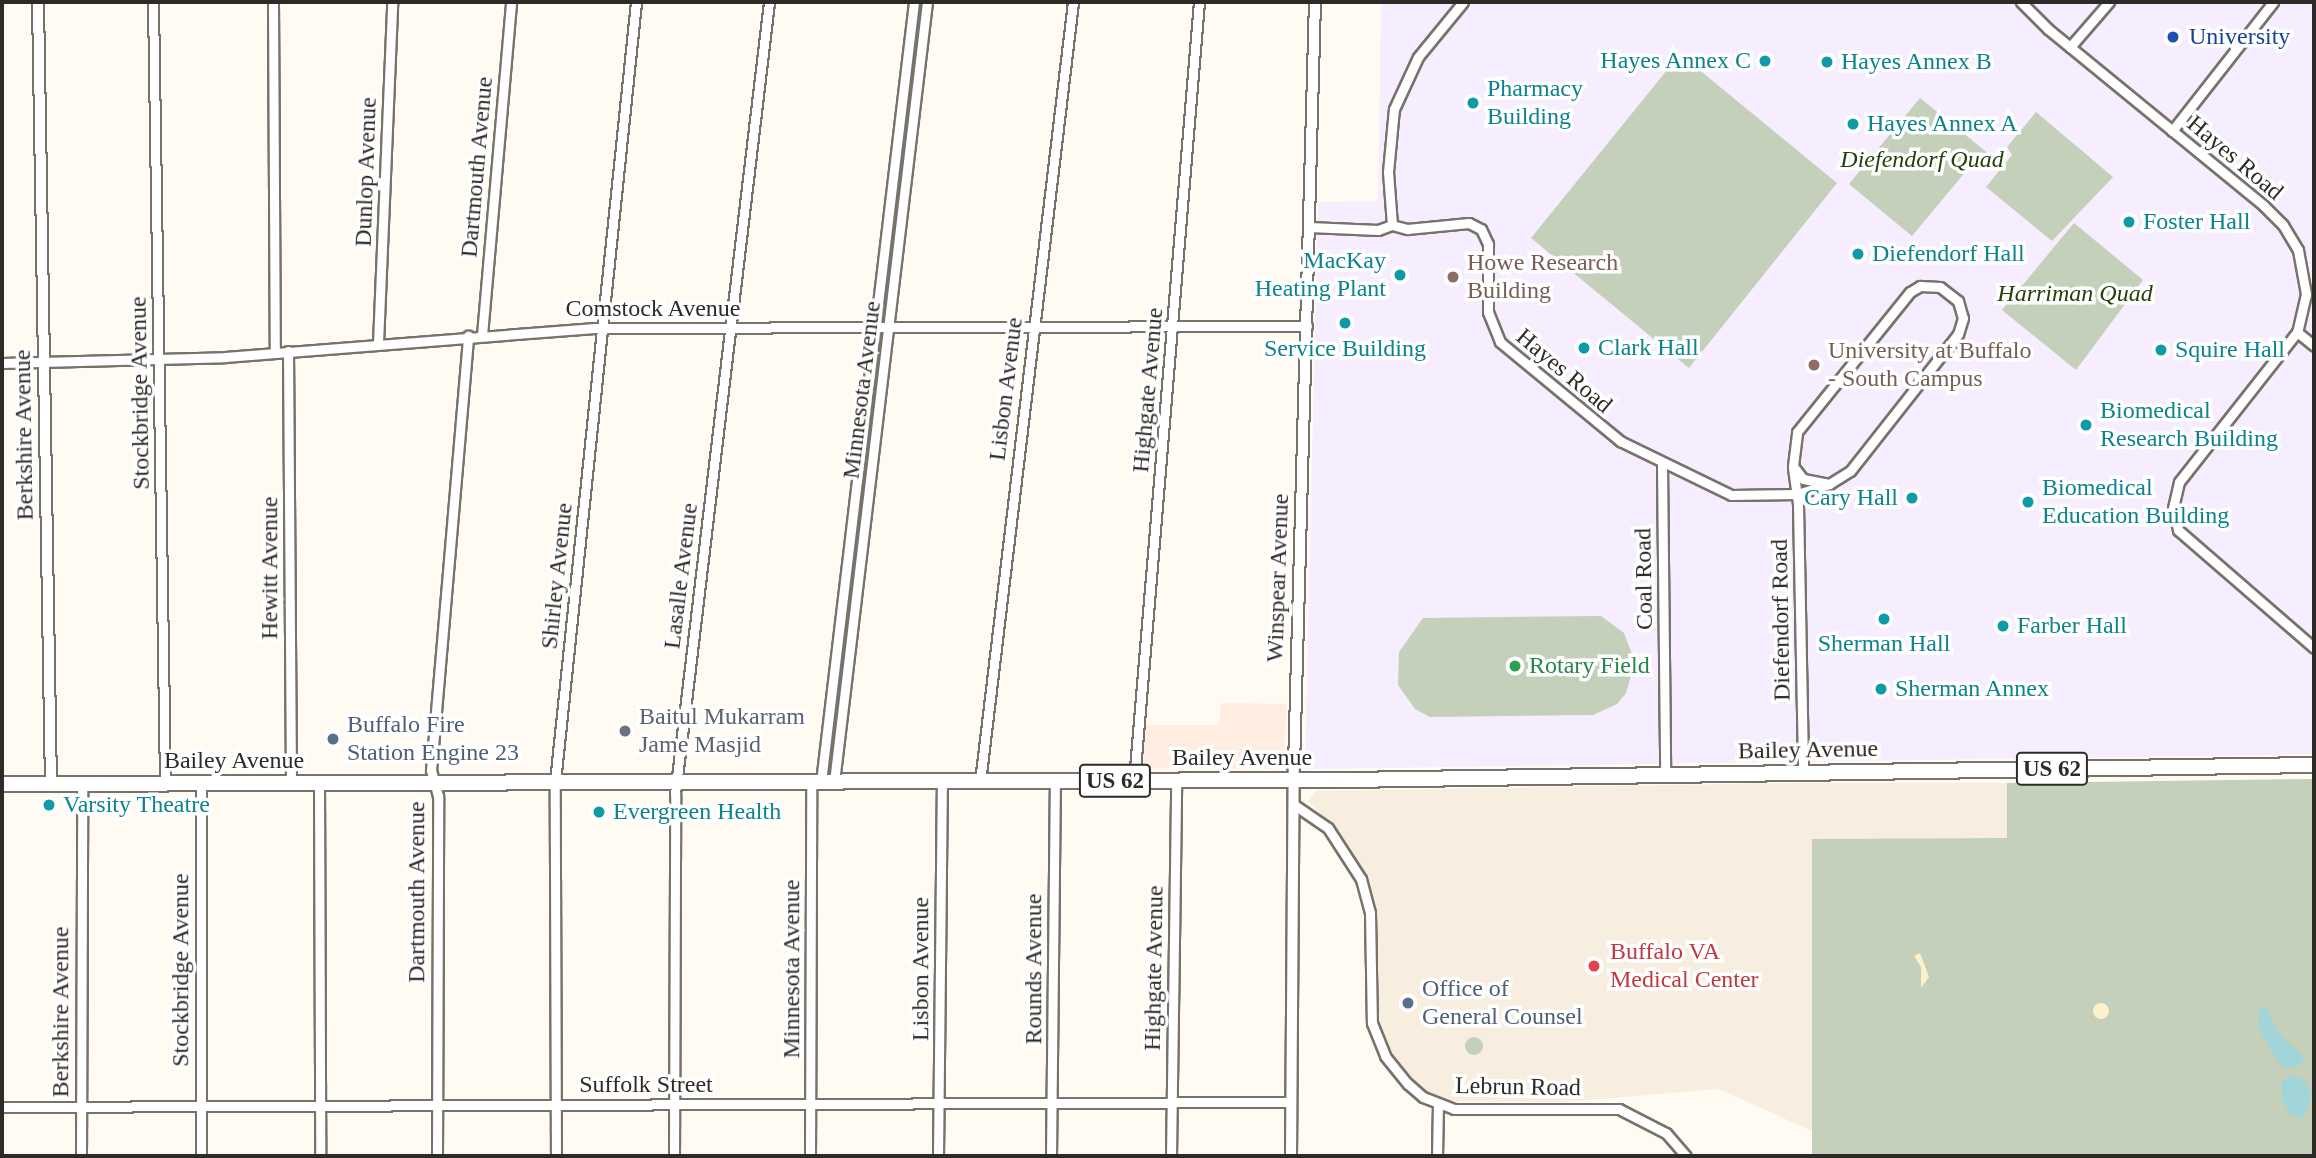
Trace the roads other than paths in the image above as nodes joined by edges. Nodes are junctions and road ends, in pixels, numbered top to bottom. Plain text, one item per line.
1 (38, 2) edge
2 (153, 2) edge
3 (273, 2) edge
4 (392, 2) edge
5 (510, 2) edge
6 (636, 2) edge
7 (769, 2) edge
8 (914, 2) edge
9 (927, 2) edge
10 (1073, 2) edge
11 (1199, 2) edge
12 (1315, 2) edge
13 (1463, 2) edge
14 (2021, 2) edge
15 (2109, 2) edge
16 (2273, 2) edge
17 (2070, 47) junction
18 (902, 99) junction
19 (915, 100) junction
20 (2172, 131) junction
21 (1392, 225) junction
22 (1309, 227) junction
23 (875, 326) junction
24 (1033, 326) junction
25 (1173, 326) junction
26 (1307, 326) junction
27 (888, 327) junction
28 (601, 328) junction
29 (729, 328) junction
30 (2297, 332) junction
31 (482, 335) junction
32 (468, 336) junction
33 (378, 343) junction
34 (2314, 346) edge
35 (288, 351) junction
36 (275, 352) junction
37 (159, 360) junction
38 (44, 362) junction
39 (2, 363) edge
40 (1662, 465) junction
41 (1793, 466) junction
42 (1829, 484) junction
43 (1797, 494) junction
44 (847, 552) junction
45 (862, 555) junction
46 (2314, 648) edge
47 (2314, 765) edge
48 (1803, 774) junction
49 (1665, 776) junction
50 (1055, 781) junction
51 (1134, 781) junction
52 (1175, 781) junction
53 (1294, 781) junction
54 (555, 782) junction
55 (677, 782) junction
56 (822, 782) junction
57 (942, 782) junction
58 (980, 782) junction
59 (82, 783) junction
60 (165, 783) junction
61 (201, 783) junction
62 (291, 783) junction
63 (319, 783) junction
64 (2, 784) edge
65 (51, 784) junction
66 (435, 784) junction
67 (1293, 804) junction
68 (1172, 1102) junction
69 (1291, 1102) junction
70 (1052, 1103) junction
71 (810, 1104) junction
72 (939, 1104) junction
73 (1438, 1104) junction
74 (201, 1105) junction
75 (437, 1105) junction
76 (556, 1105) junction
77 (674, 1105) junction
78 (81, 1106) junction
79 (320, 1106) junction
80 (2, 1107) edge
81 (81, 1156) edge
82 (201, 1156) edge
83 (320, 1156) edge
84 (437, 1156) edge
85 (556, 1156) edge
86 (674, 1156) edge
87 (810, 1156) edge
88 (938, 1156) edge
89 (1051, 1156) edge
90 (1171, 1156) edge
91 (1291, 1156) edge
92 (1437, 1156) edge
93 (1686, 1156) edge

1 - 38 street, Berkshire Avenue
2 - 37 street, Stockbridge Avenue
3 - 36 street
4 - 33 street, Dunlop Avenue
5 - 31 street, Dartmouth Avenue
6 - 28 street, Shirley Avenue
7 - 29 street, Lasalle Avenue
8 - 18 street, Minnesota Avenue
9 - 19 street, Minnesota Avenue
10 - 24 street, Lisbon Avenue
11 - 25 street, Highgate Avenue
12 - 22 street, Winspear Avenue
13 - 21 street
14 - 17 street, Hayes Road
15 - 17 street
16 - 20 street
17 - 20 street, Hayes Road
18 - 19 street
18 - 23 street, Minnesota Avenue
19 - 27 street, Minnesota Avenue
20 - 30 street, Hayes Road
21 - 22 street, Hayes Road
21 - 40 street, Hayes Road
22 - 26 street, Winspear Avenue
23 - 27 street, Comstock Avenue
23 - 29 street, Comstock Avenue
23 - 44 street, Minnesota Avenue
24 - 25 street, Comstock Avenue
24 - 27 street, Comstock Avenue
24 - 58 street, Lisbon Avenue
25 - 26 street, Comstock Avenue
25 - 51 street, Highgate Avenue
26 - 53 street, Winspear Avenue
27 - 45 street, Minnesota Avenue
28 - 29 street, Comstock Avenue
28 - 31 street, Comstock Avenue
28 - 54 street, Shirley Avenue
29 - 55 street, Lasalle Avenue
30 - 34 street
30 - 46 street, Hayes Road
31 - 32 street, Comstock Avenue
32 - 33 street, Comstock Avenue
32 - 66 street, Dartmouth Avenue
33 - 35 street, Comstock Avenue
35 - 36 street, Comstock Avenue
35 - 62 street, Hewitt Avenue
36 - 37 street, Comstock Avenue
37 - 38 street, Comstock Avenue
37 - 60 street, Stockbridge Avenue
38 - 39 street, Comstock Avenue
38 - 65 street, Berkshire Avenue
40 - 43 street, Hayes Road
40 - 49 street, Coal Road
41 - 42 street
41 - 42 street, Diefendorf Road
41 - 43 street, Diefendorf Road
42 - 43 street, Hayes Road
43 - 48 street, Diefendorf Road
44 - 45 street
44 - 56 street, Minnesota Avenue
45 - 56 street, Minnesota Avenue
47 - 48 main road, Bailey Avenue / US 62
48 - 49 main road, Bailey Avenue / US 62
49 - 53 main road, Bailey Avenue / US 62
50 - 51 main road, Bailey Avenue / US 62
50 - 58 main road, Bailey Avenue / US 62
50 - 70 street, Rounds Avenue
51 - 52 main road, Bailey Avenue / US 62
52 - 53 main road, Bailey Avenue / US 62
52 - 68 street, Highgate Avenue
53 - 67 street, Winspear Avenue
54 - 55 main road, Bailey Avenue / US 62
54 - 66 main road, Bailey Avenue / US 62
54 - 76 street, Shirley Avenue
55 - 56 main road, Bailey Avenue / US 62
55 - 77 street, Lasalle Avenue
56 - 57 main road, Bailey Avenue / US 62
56 - 71 street, Minnesota Avenue
57 - 58 main road, Bailey Avenue / US 62
57 - 72 street, Lisbon Avenue
59 - 60 main road, Bailey Avenue / US 62
59 - 65 main road, Bailey Avenue / US 62
59 - 78 street, Berkshire Avenue
60 - 61 main road, Bailey Avenue / US 62
61 - 62 main road, Bailey Avenue / US 62
61 - 74 street, Stockbridge Avenue
62 - 63 main road, Bailey Avenue / US 62
63 - 66 main road, Bailey Avenue / US 62
63 - 79 street
64 - 65 main road, Bailey Avenue / US 62
66 - 75 street, Dartmouth Avenue
67 - 69 street, Winspear Avenue
67 - 73 street, Lebrun Road
68 - 69 street, Suffolk Street
68 - 70 street, Suffolk Street
68 - 90 street, Highgate Avenue
69 - 91 street, Winspear Avenue
70 - 72 street, Suffolk Street
70 - 89 street, Rounds Avenue
71 - 72 street, Suffolk Street
71 - 77 street, Suffolk Street
71 - 87 street, Minnesota Avenue
72 - 88 street, Lisbon Avenue
73 - 92 street
73 - 93 street, Lebrun Road
74 - 78 street, Suffolk Street
74 - 79 street, Suffolk Street
74 - 82 street, Stockbridge Avenue
75 - 76 street, Suffolk Street
75 - 79 street, Suffolk Street
75 - 84 street, Dartmouth Avenue
76 - 77 street, Suffolk Street
76 - 85 street, Shirley Avenue
77 - 86 street, Lasalle Avenue
78 - 80 street, Suffolk Street
78 - 81 street, Berkshire Avenue
79 - 83 street

